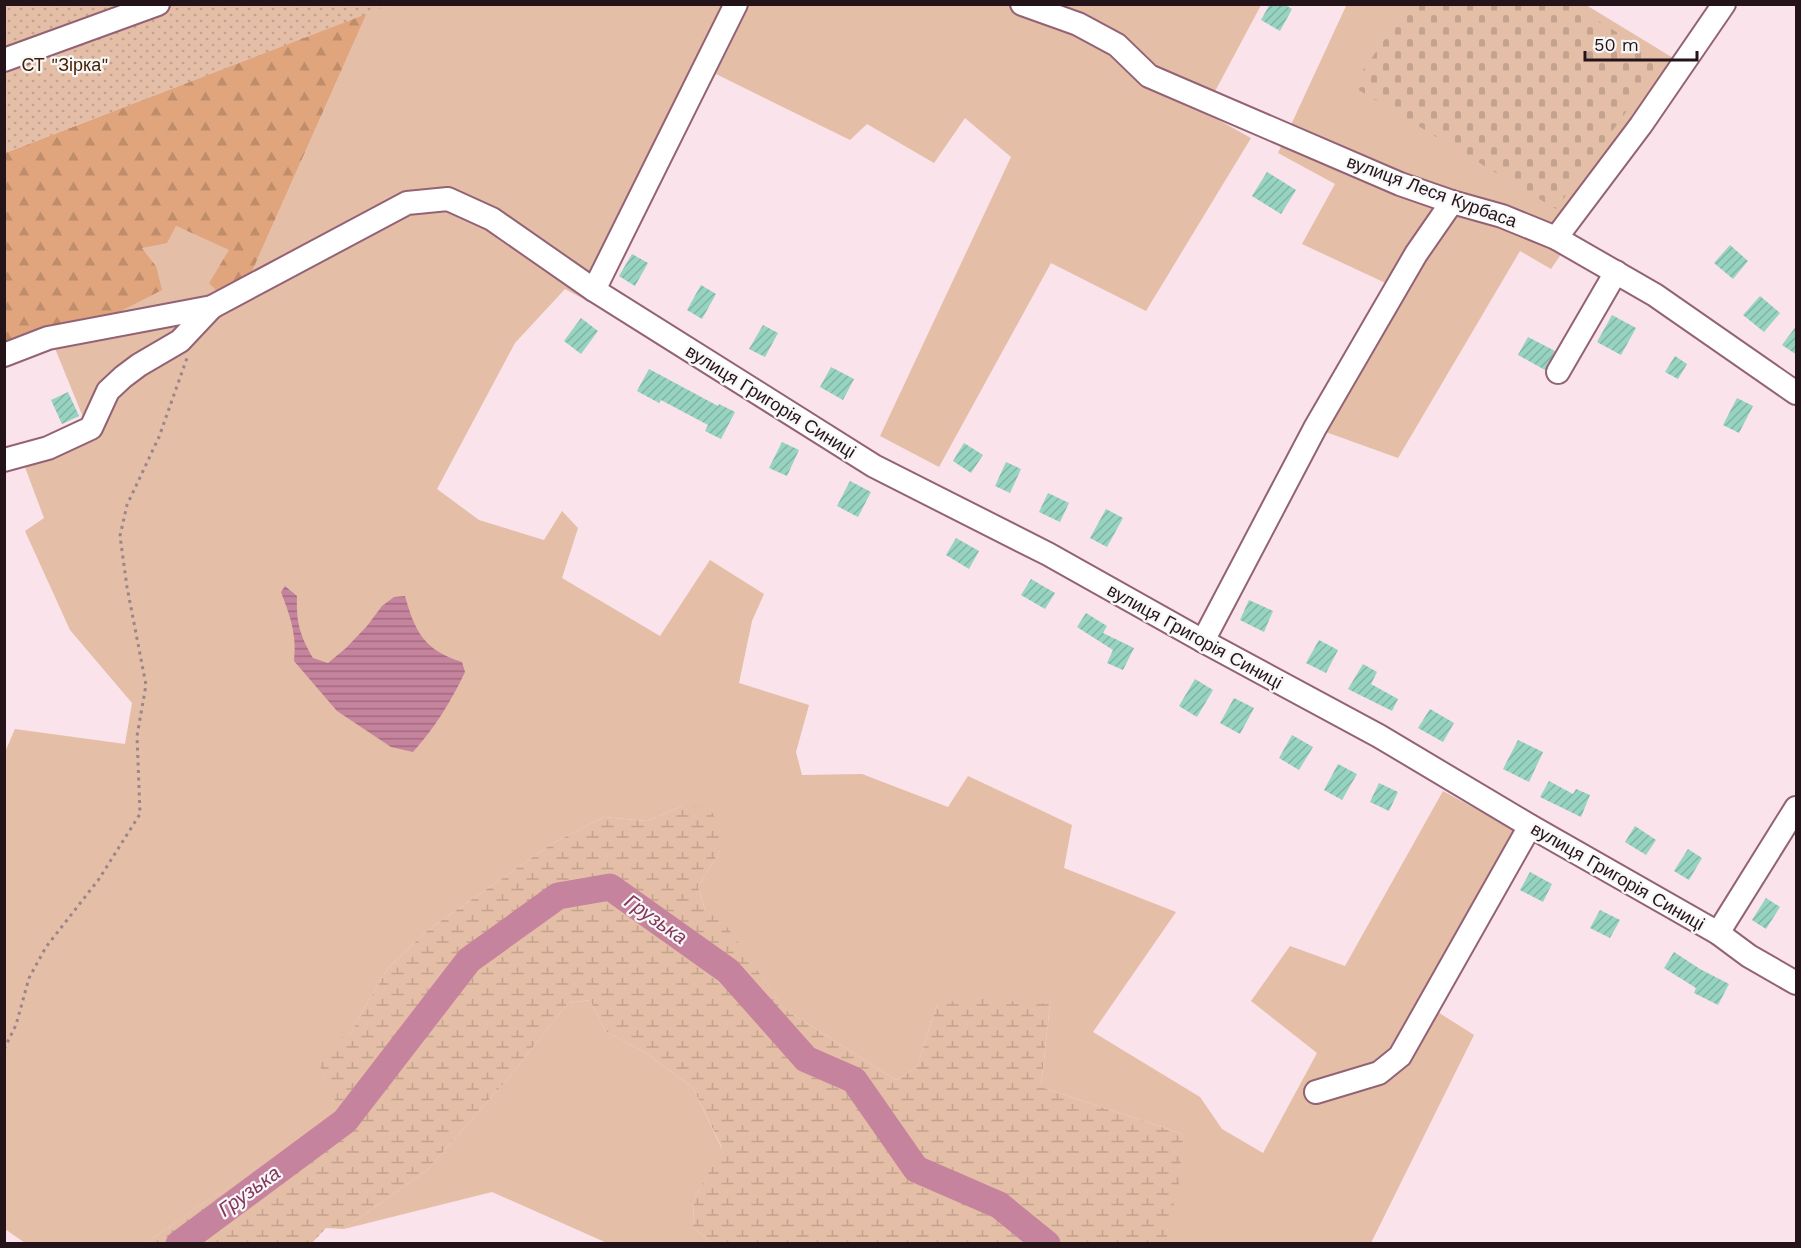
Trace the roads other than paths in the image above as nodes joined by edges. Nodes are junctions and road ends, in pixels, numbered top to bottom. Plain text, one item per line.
1 (158, 4) edge
2 (736, 4) edge
3 (1022, 4) edge
4 (1724, 4) edge
5 (4, 60) edge
6 (1452, 202) junction
7 (1556, 238) junction
8 (1616, 272) junction
9 (594, 290) junction
10 (212, 307) junction
11 (4, 355) edge
12 (1558, 372) dead end
13 (1797, 393) edge
14 (4, 460) edge
15 (1203, 641) junction
16 (1797, 808) edge
17 (1530, 826) junction
18 (1718, 933) junction
19 (1797, 983) edge
20 (1317, 1092) dead end

1 - 5 street
2 - 9 street
3 - 6 street, вулиця Леся Курбаса
4 - 7 street
6 - 7 street, вулиця Леся Курбаса
6 - 15 street
7 - 8 street, вулиця Леся Курбаса
8 - 12 street
8 - 13 street, вулиця Леся Курбаса
9 - 10 street, вулиця Григорія Синиці
9 - 15 street, вулиця Григорія Синиці
10 - 11 street
10 - 14 street
15 - 17 street, вулиця Григорія Синиці
16 - 18 street
17 - 18 street, вулиця Григорія Синиці
17 - 20 street
18 - 19 street, вулиця Григорія Синиці

